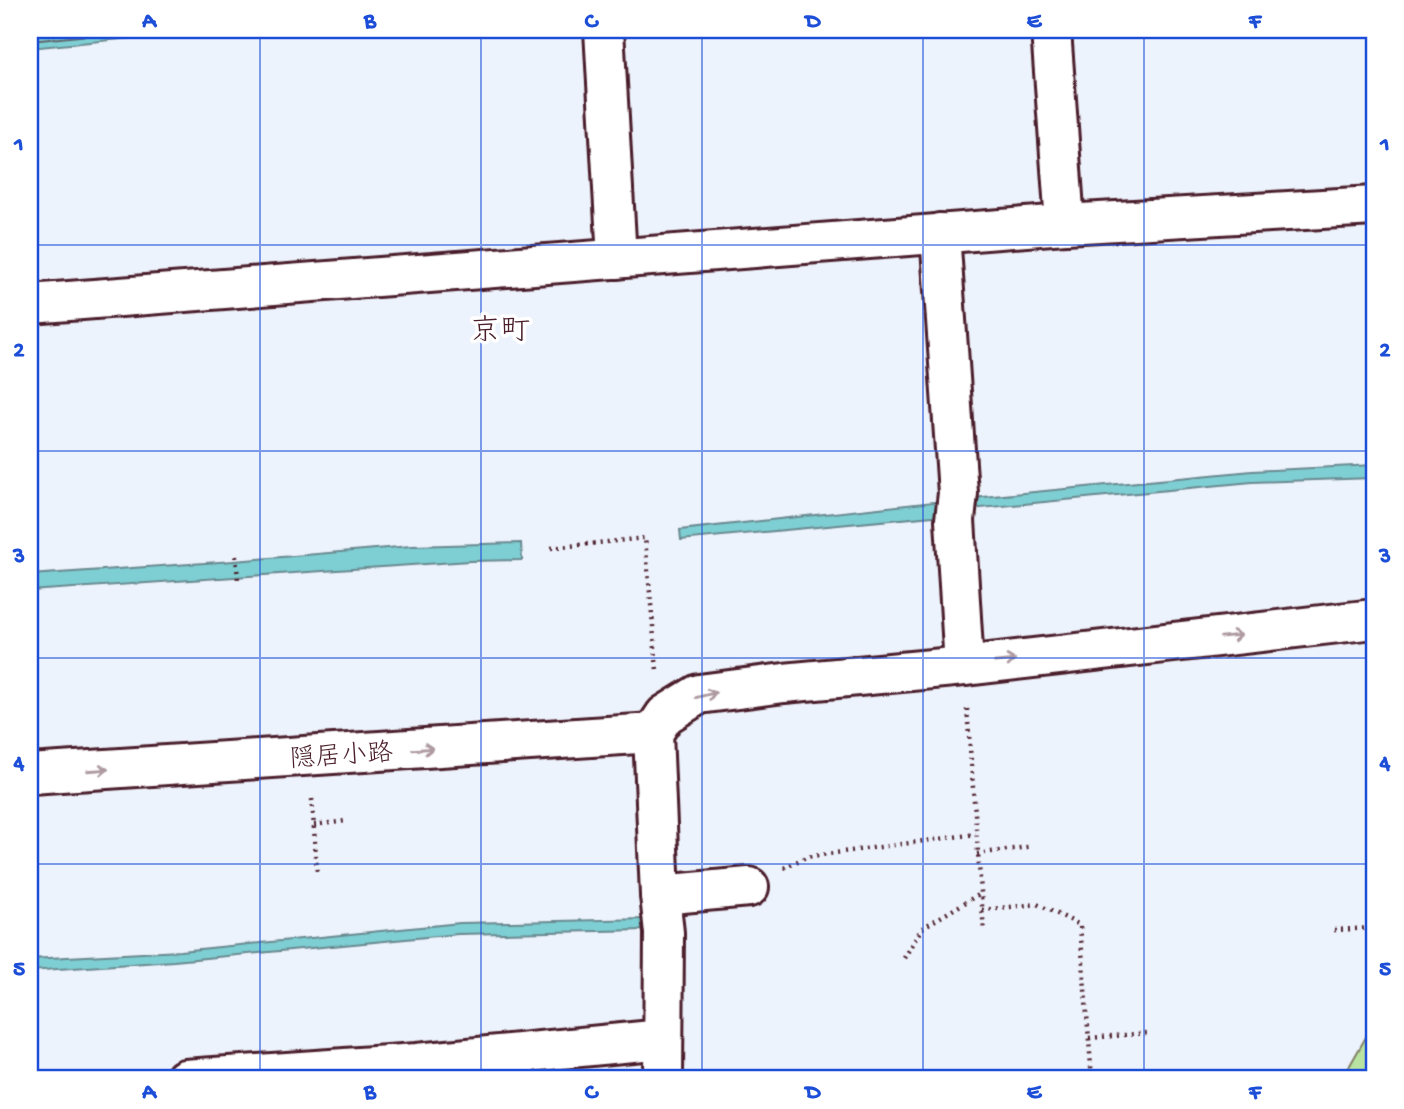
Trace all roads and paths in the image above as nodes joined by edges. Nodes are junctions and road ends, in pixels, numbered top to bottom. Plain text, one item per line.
1 (604, 30) edge
2 (1051, 30) edge
3 (1374, 206) edge
4 (1065, 224) junction
5 (940, 233) junction
6 (617, 258) junction
7 (30, 304) edge
8 (551, 548) dead end
9 (236, 556) dead end
10 (238, 580) dead end
11 (1374, 620) edge
12 (964, 666) junction
13 (659, 724) junction
14 (308, 756) junction
15 (30, 775) edge
16 (346, 821) dead end
17 (314, 825) junction
18 (976, 834) junction
19 (1028, 847) dead end
20 (977, 854) junction
21 (317, 872) dead end
22 (749, 887) joint
23 (981, 893) junction
24 (668, 909) junction
25 (982, 910) junction
26 (1374, 928) edge
27 (984, 930) dead end
28 (1334, 930) dead end
29 (904, 958) dead end
30 (1148, 1033) dead end
31 (1089, 1038) junction
32 (663, 1039) junction
33 (185, 1079) edge
34 (663, 1079) edge
35 (1092, 1079) edge

1 - 6 street
2 - 4 street
3 - 4 street
4 - 5 street
5 - 6 street
5 - 12 street
6 - 7 street
8 - 13 path
9 - 10 path
12 -> 11 street
13 -> 12 street
12 - 18 path
14 -> 13 street, 隠居小路
13 - 24 street
15 -> 14 street, 隠居小路
14 - 17 path
16 - 17 path
17 - 21 path
18 - 20 path
18 - 22 path
19 - 20 path
20 - 23 path
22 - 24 street
23 - 25 path
23 - 29 path
24 - 32 street
25 - 27 path
25 - 31 path
26 - 28 path
30 - 31 path
31 - 35 path
32 - 33 street
32 - 34 street

